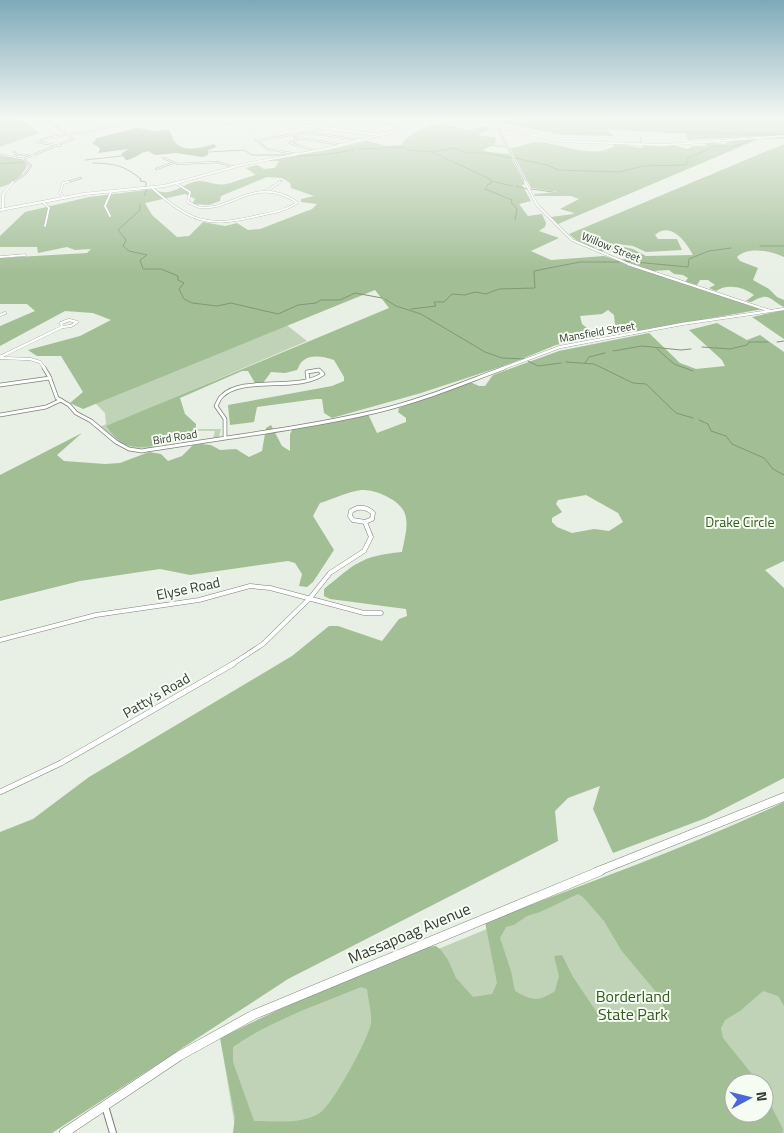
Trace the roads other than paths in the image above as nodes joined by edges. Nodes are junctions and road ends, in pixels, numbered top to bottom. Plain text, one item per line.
1 (28, 170) edge
2 (224, 170) edge
3 (519, 170) edge
4 (81, 178) dead end
5 (281, 181) dead end
6 (177, 184) junction
7 (152, 188) junction
8 (268, 190) junction
9 (110, 192) junction
10 (64, 198) junction
11 (43, 202) junction
12 (1, 210) edge
13 (110, 216) dead end
14 (45, 226) dead end
15 (25, 255) dead end
16 (0, 257) edge
17 (784, 309) edge
18 (771, 312) junction
19 (4, 313) dead end
20 (0, 315) edge
21 (62, 327) junction
22 (0, 358) edge
23 (50, 378) junction
24 (308, 380) junction
25 (0, 386) edge
26 (61, 400) junction
27 (392, 408) joint
28 (0, 415) edge
29 (225, 437) junction
30 (365, 522) junction
31 (310, 598) junction
32 (381, 613) dead end
33 (0, 640) edge
34 (0, 792) edge
35 (784, 797) edge
36 (105, 1106) junction
37 (64, 1133) edge
38 (113, 1133) edge

1 - 12 street
2 - 6 street
3 - 18 street, Willow Street
4 - 10 street
5 - 8 street
6 - 7 street
6 - 8 street
7 - 8 street
7 - 9 street
9 - 10 street
9 - 13 street
10 - 11 street
11 - 12 street
11 - 14 street
15 - 16 street
17 - 18 street, Mansfield Street
18 - 27 street, Mansfield Street
19 - 20 street
21 - 21 street
21 - 22 street
22 - 23 street, Bird Road
23 - 25 street
23 - 26 street, Bird Road
24 - 24 street
24 - 29 street
26 - 28 street
26 - 29 street, Bird Road
27 - 29 street, Bird Road
30 - 30 street, Patty's Road
30 - 31 street, Patty's Road
31 - 32 street, Elyse Road
31 - 33 street, Elyse Road
31 - 34 street, Patty's Road
35 - 36 main road, Massapoag Avenue
36 - 37 main road, Massapoag Avenue
36 - 38 street

